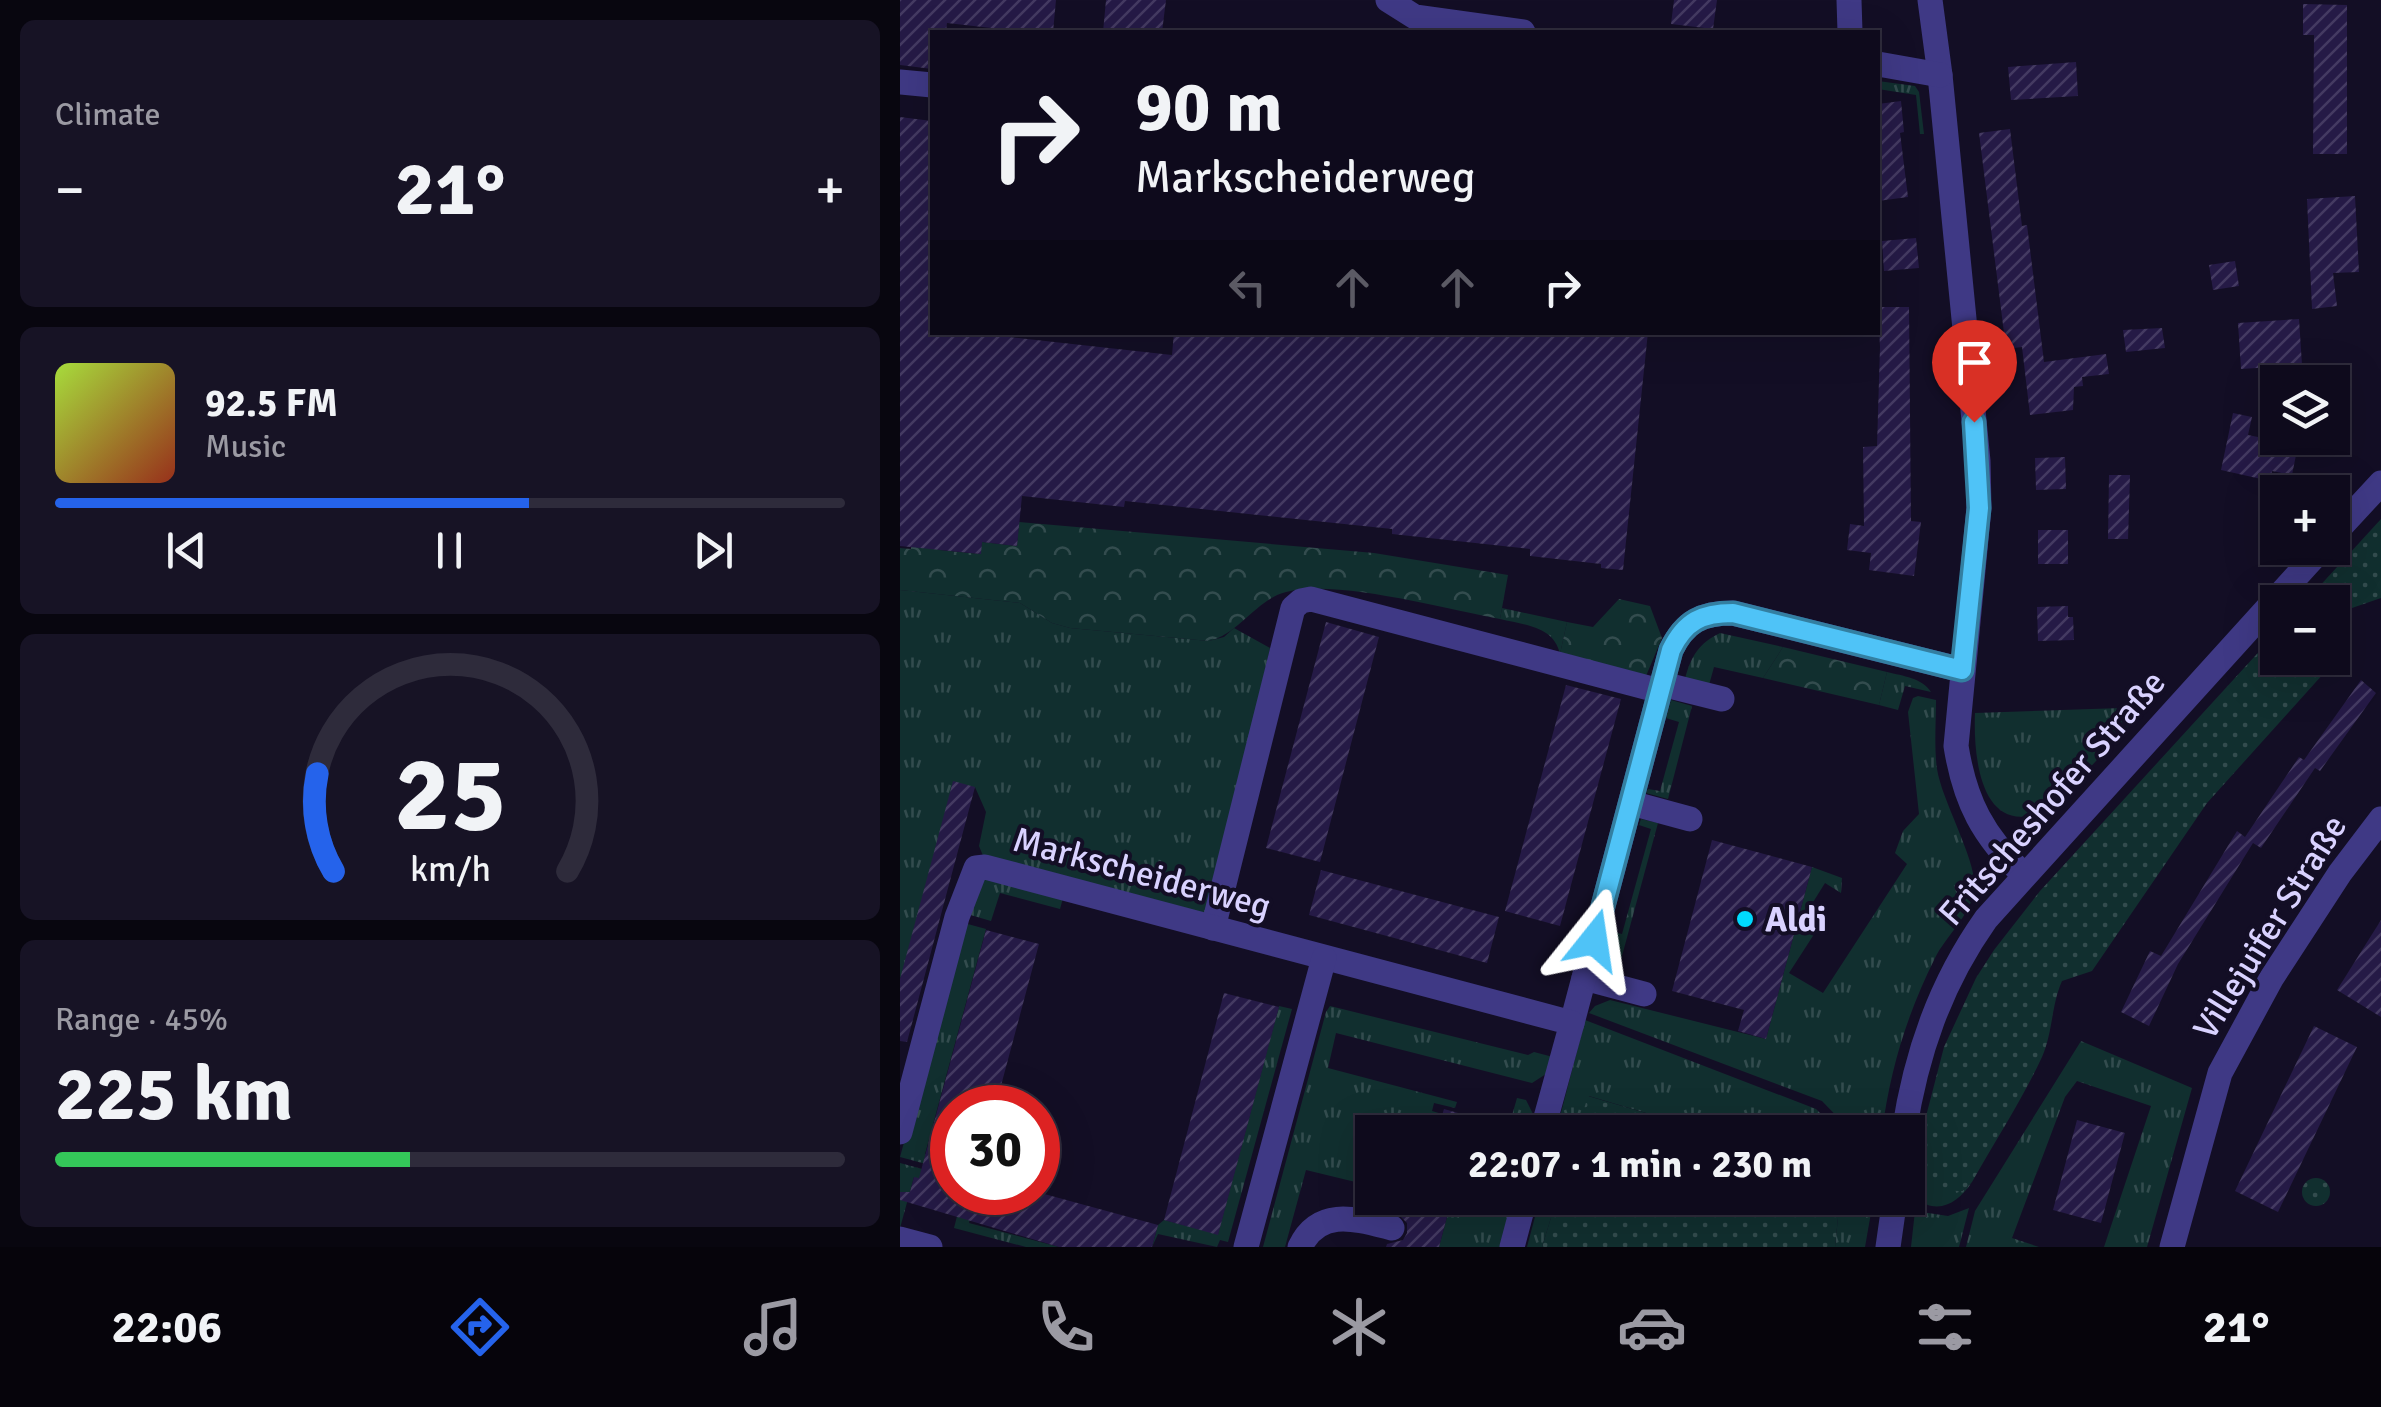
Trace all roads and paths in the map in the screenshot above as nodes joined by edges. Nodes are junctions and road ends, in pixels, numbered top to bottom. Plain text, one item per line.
1 (1849, 0) edge
2 (1930, 0) edge
3 (1390, 2) edge
4 (1509, 30) edge
5 (1850, 30) edge
6 (1880, 64) edge
7 (1940, 75) junction
8 (900, 82) edge
9 (930, 85) edge
10 (2381, 483) edge
11 (2350, 517) edge
12 (2307, 565) edge
13 (1962, 670) junction
14 (1661, 688) junction
15 (1722, 699) dead end
16 (1631, 803) junction
17 (1690, 819) dead end
18 (2381, 819) edge
19 (2024, 875) junction
20 (1214, 928) junction
21 (1324, 958) junction
22 (1584, 978) junction
23 (1644, 994) dead end
24 (1572, 1023) junction
25 (1547, 1115) edge
26 (1907, 1115) edge
27 (900, 1132) edge
28 (1520, 1215) edge
29 (1893, 1215) edge
30 (1392, 1228) dead end
31 (900, 1239) edge
32 (930, 1247) edge
33 (1246, 1247) edge
34 (1300, 1247) edge
35 (1512, 1247) edge
36 (1888, 1247) edge
37 (2172, 1247) edge

1 - 5 street
2 - 7 street
3 - 4 street
6 - 7 street
7 - 13 street
8 - 9 street
10 - 11 street
12 - 19 street, Fritscheshofer Straße
13 - 14 street
13 - 19 street
14 - 15 street
14 - 16 street
14 - 20 street
16 - 17 street
16 - 22 street
18 - 37 street, Villejuifer Straße
19 - 26 street, Fritscheshofer Straße
20 - 21 street, Markscheiderweg
20 - 27 street, Markscheiderweg
21 - 24 street, Markscheiderweg
21 - 33 street
22 - 23 street
22 - 24 street
24 - 25 street
28 - 35 street
29 - 36 street
30 - 34 street
31 - 32 street

